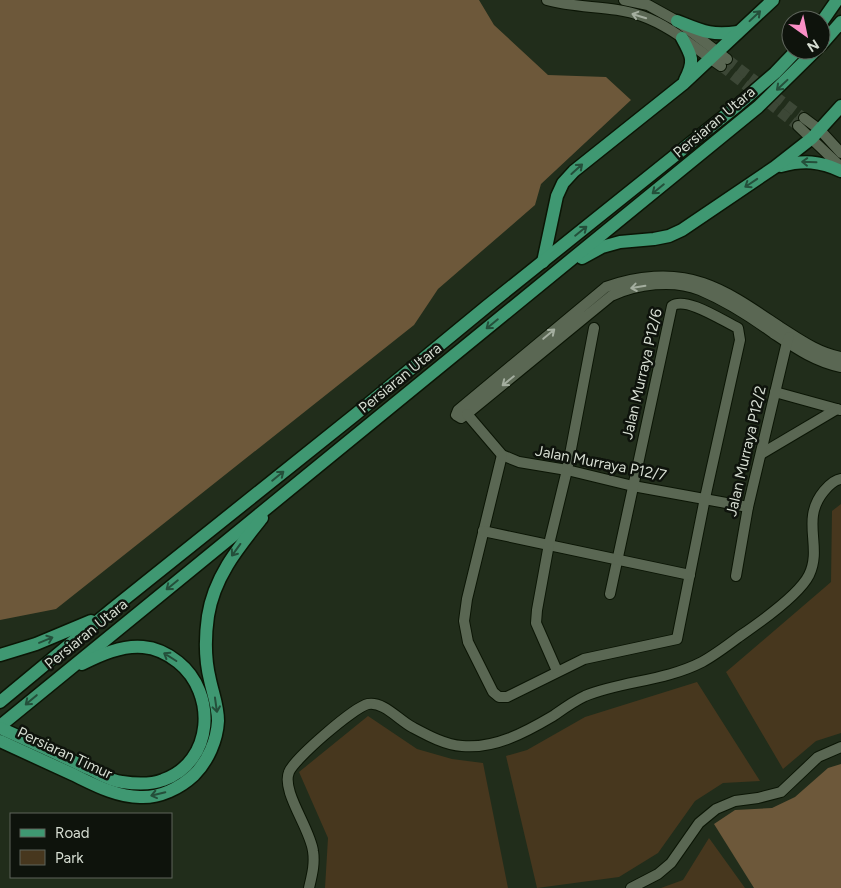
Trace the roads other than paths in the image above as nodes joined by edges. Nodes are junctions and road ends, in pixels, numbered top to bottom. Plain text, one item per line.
1 (547, 0) edge
2 (624, 0) edge
3 (773, 0) edge
4 (678, 21) junction
5 (841, 22) edge
6 (738, 32) junction
7 (831, 34) edge
8 (682, 38) junction
9 (719, 59) junction
10 (787, 60) edge
11 (806, 60) edge
12 (683, 84) junction
13 (841, 106) edge
14 (801, 122) tunnel mouth
15 (816, 134) junction
16 (841, 153) edge
17 (776, 167) junction
18 (841, 167) edge
19 (841, 171) edge
20 (542, 262) junction
21 (558, 271) junction
22 (594, 328) dead end
23 (789, 338) junction
24 (841, 357) edge
25 (841, 367) edge
26 (776, 392) junction
27 (839, 409) edge
28 (502, 454) junction
29 (762, 454) junction
30 (567, 470) junction
31 (841, 479) edge
32 (633, 486) junction
33 (277, 498) junction
34 (705, 498) junction
35 (748, 507) junction
36 (483, 531) junction
37 (549, 544) junction
38 (617, 560) junction
39 (690, 575) junction
40 (736, 576) dead end
41 (610, 594) dead end
42 (111, 610) junction
43 (0, 655) edge
44 (557, 671) junction
45 (62, 675) junction
46 (0, 702) edge
47 (0, 727) edge
48 (0, 741) edge
49 (841, 747) edge
50 (195, 765) junction
51 (309, 888) edge
52 (631, 888) edge

8 -> 1 street
2 - 4 street
6 -> 3 main road
4 - 6 main road
4 - 9 street
5 - 7 main road
6 - 9 main road
8 - 9 street
8 - 12 main road
9 - 12 main road
20 -> 10 main road, Persiaran Utara
11 -> 21 main road, Persiaran Utara
20 -> 12 main road
13 - 15 main road
14 - 15 street
15 - 16 street
15 - 17 main road
15 - 18 street
19 -> 17 main road
17 -> 21 main road
42 -> 20 main road, Persiaran Utara
21 -> 33 main road, Persiaran Utara
22 - 30 street
23 - 24 street
23 - 25 street
23 - 26 street, Jalan Murraya P12/2
23 - 28 street, Jalan Murraya P12/7
26 - 27 street
26 - 29 street, Jalan Murraya P12/2
27 - 29 street
28 - 30 street, Jalan Murraya P12/7
28 - 36 street
29 - 35 street, Jalan Murraya P12/2
30 - 32 street, Jalan Murraya P12/7
30 - 37 street
31 - 51 street
32 - 34 street, Jalan Murraya P12/7
32 - 34 street, Jalan Murraya P12/6
32 - 38 street
33 -> 45 main road, Persiaran Utara
33 -> 50 main road
34 - 35 street, Jalan Murraya P12/7
34 - 39 street
35 - 40 street, Jalan Murraya P12/2
36 - 37 street
36 - 44 street
37 - 38 street
37 - 44 street
38 - 39 street
38 - 41 street
39 - 44 street
43 -> 42 main road
42 - 46 main road, Persiaran Utara
45 -> 47 main road, Persiaran Utara
50 -> 45 main road
47 - 50 main road, Persiaran Timur
50 -> 48 main road, Persiaran Timur
49 - 52 street

